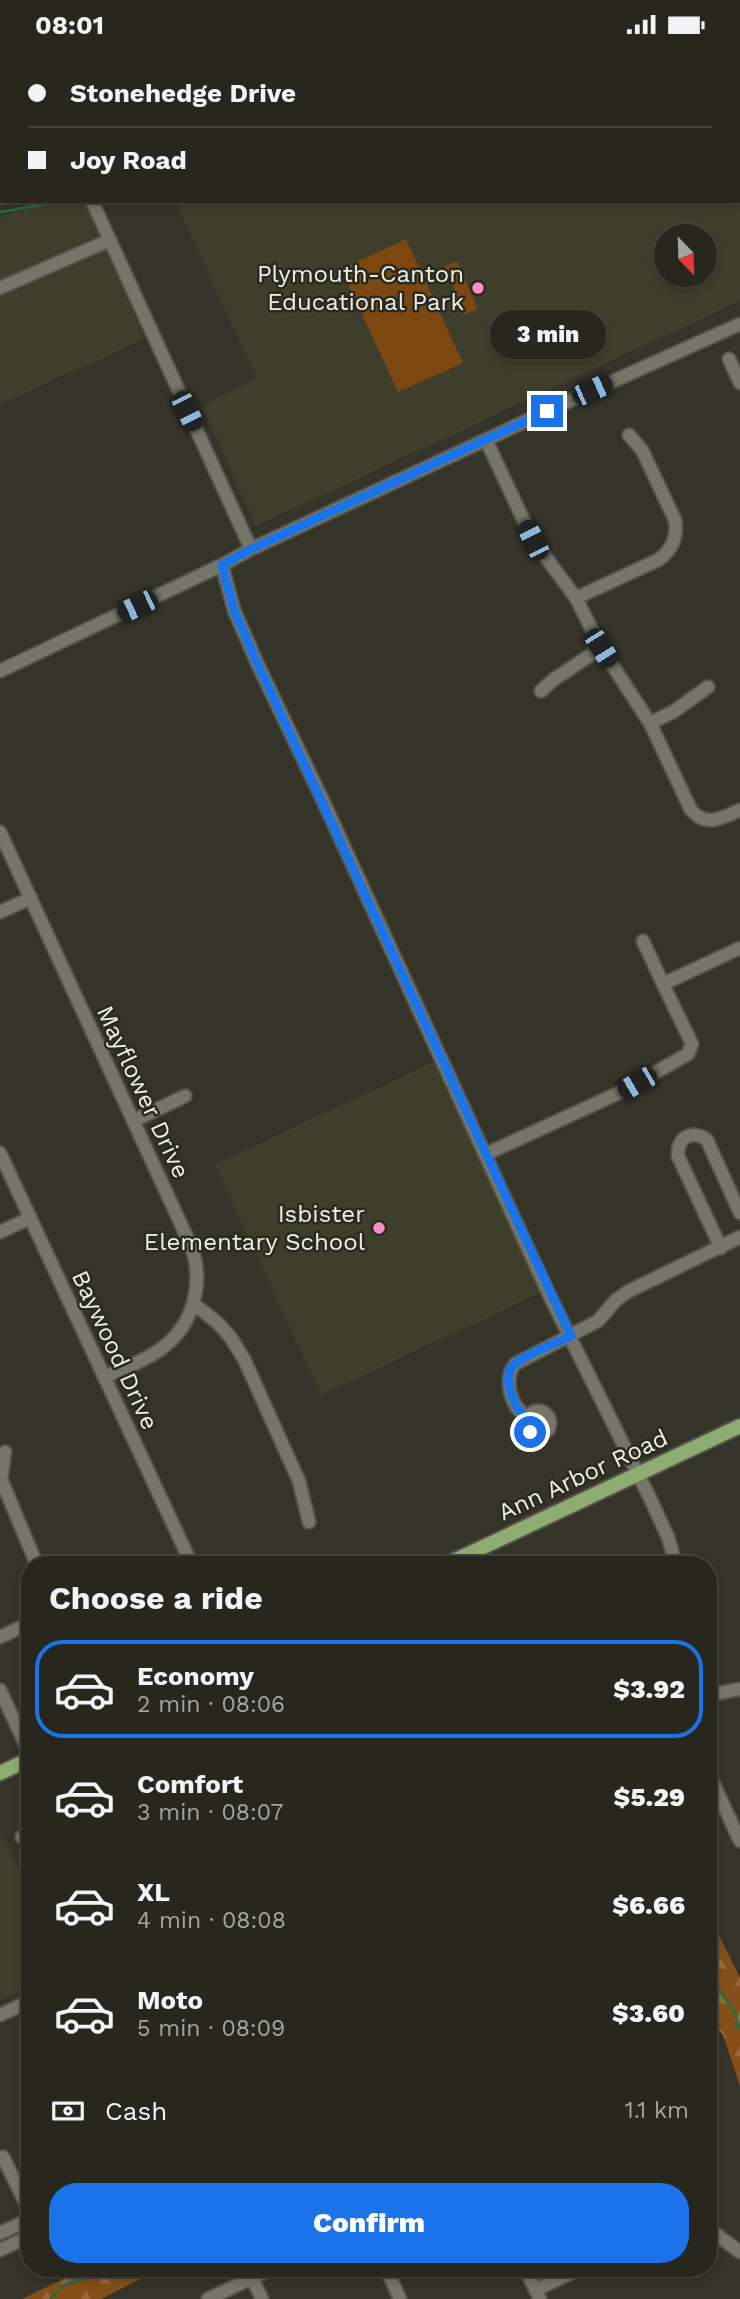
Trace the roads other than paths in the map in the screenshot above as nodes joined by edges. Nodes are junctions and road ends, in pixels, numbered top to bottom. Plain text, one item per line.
1 (93, 203) edge
2 (110, 240) junction
3 (0, 288) edge
4 (740, 324) edge
5 (729, 359) dead end
6 (740, 383) edge
7 (629, 435) dead end
8 (486, 440) junction
9 (251, 549) junction
10 (222, 565) junction
11 (576, 598) junction
12 (601, 648) junction
13 (0, 671) edge
14 (708, 687) dead end
15 (541, 691) dead end
16 (650, 723) junction
17 (740, 810) edge
18 (0, 832) edge
19 (31, 898) junction
20 (0, 912) edge
21 (643, 941) dead end
22 (740, 948) edge
23 (663, 984) junction
24 (186, 1096) dead end
25 (133, 1121) junction
26 (0, 1153) edge
27 (486, 1154) junction
28 (740, 1213) edge
29 (30, 1218) junction
30 (0, 1232) edge
31 (740, 1237) edge
32 (721, 1248) junction
33 (194, 1304) junction
34 (571, 1336) junction
35 (104, 1377) junction
36 (528, 1418) dead end
37 (740, 1426) edge
38 (5, 1452) dead end
39 (639, 1474) junction
40 (309, 1522) dead end
41 (33, 1556) edge
42 (188, 1556) edge
43 (464, 1556) edge
44 (673, 1556) edge
45 (21, 1627) edge
46 (0, 1637) edge
47 (740, 1689) edge
48 (0, 1690) edge
49 (717, 1693) edge
50 (21, 1737) edge
51 (21, 1762) edge
52 (0, 1773) edge
53 (717, 1791) edge
54 (722, 1801) junction
55 (717, 1803) edge
56 (740, 1841) edge
57 (21, 2005) edge
58 (0, 2015) edge
59 (3, 2157) dead end
60 (21, 2194) edge
61 (21, 2223) edge
62 (0, 2233) edge
63 (717, 2235) edge
64 (21, 2241) edge
65 (0, 2250) edge
66 (740, 2252) edge
67 (390, 2277) edge
68 (530, 2277) edge
69 (567, 2277) edge
70 (252, 2278) joint
71 (538, 2294) edge
72 (208, 2299) edge
73 (262, 2299) edge
74 (400, 2299) edge

1 - 2 street
2 - 3 street
2 - 9 street
4 - 8 street
5 - 6 street
7 - 11 street
8 - 9 street
8 - 11 street
9 - 10 street
10 - 13 street
10 - 27 street
11 - 12 street
12 - 15 street
12 - 16 street
14 - 16 street
16 - 17 street
18 - 19 street, Mayflower Drive
19 - 20 street
19 - 25 street, Mayflower Drive
21 - 23 street
22 - 23 street
23 - 27 street
24 - 25 street
25 - 33 street, Mayflower Drive
26 - 29 street, Baywood Drive
27 - 34 street
28 - 32 street
29 - 30 street
29 - 35 street, Baywood Drive
31 - 32 street
32 - 34 street
33 - 35 street, Mayflower Drive
33 - 40 street
34 - 36 street
34 - 39 street
35 - 42 street, Baywood Drive
37 - 39 main road, Ann Arbor Road
38 - 41 street
39 - 43 main road, Ann Arbor Road
39 - 44 street
45 - 46 street
47 - 49 street
48 - 50 street
51 - 52 main road
53 - 54 street
54 - 55 street
54 - 56 street
57 - 58 street
59 - 60 street
61 - 62 street
63 - 66 street
64 - 65 street
67 - 74 street
68 - 71 street
69 - 71 street
70 - 72 street
70 - 73 street

